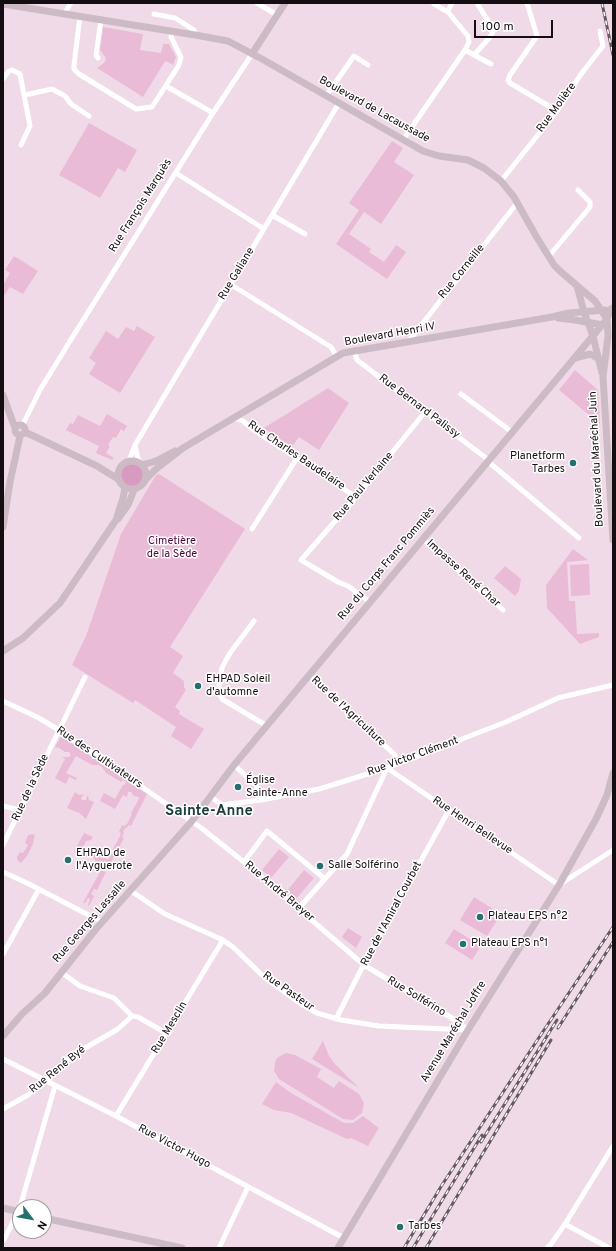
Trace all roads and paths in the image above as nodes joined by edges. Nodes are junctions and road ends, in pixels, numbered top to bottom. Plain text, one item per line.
1 (71, 3) edge
2 (257, 3) edge
3 (285, 3) edge
4 (452, 3) edge
5 (527, 3) edge
6 (3, 4) edge
7 (434, 4) edge
8 (478, 4) dead end
9 (448, 12) junction
10 (64, 14) junction
11 (154, 14) dead end
12 (277, 15) junction
13 (80, 16) junction
14 (101, 20) junction
15 (172, 31) junction
16 (600, 31) dead end
17 (195, 35) junction
18 (465, 50) junction
19 (252, 54) junction
20 (474, 55) junction
21 (98, 58) dead end
22 (491, 64) dead end
23 (368, 65) dead end
24 (3, 79) edge
25 (166, 86) junction
26 (25, 95) junction
27 (326, 96) junction
28 (339, 103) junction
29 (557, 111) junction
30 (213, 113) junction
31 (89, 116) dead end
32 (403, 140) junction
33 (21, 145) dead end
34 (176, 173) junction
35 (501, 181) junction
36 (578, 190) dead end
37 (518, 203) junction
38 (272, 215) junction
39 (264, 229) junction
40 (305, 234) dead end
41 (549, 256) junction
42 (230, 284) junction
43 (576, 285) junction
44 (580, 295) junction
45 (602, 310) junction
46 (584, 312) junction
47 (569, 313) junction
48 (609, 316) edge
49 (552, 318) junction
50 (588, 322) junction
51 (593, 336) junction
52 (408, 342) junction
53 (354, 351) junction
54 (337, 357) junction
55 (575, 358) junction
56 (598, 359) junction
57 (603, 378) junction
58 (3, 394) edge
59 (461, 394) dead end
60 (425, 412) junction
61 (235, 418) junction
62 (21, 430) junction
63 (606, 431) junction
64 (512, 432) junction
65 (613, 437) edge
66 (135, 445) junction
67 (183, 448) junction
68 (297, 458) junction
69 (489, 460) junction
70 (129, 462) junction
71 (140, 464) junction
72 (97, 466) junction
73 (120, 469) junction
74 (118, 479) junction
75 (146, 479) junction
76 (125, 488) junction
77 (134, 490) junction
78 (356, 497) junction
79 (116, 520) junction
80 (3, 527) edge
81 (252, 529) dead end
82 (579, 538) dead end
83 (423, 539) junction
84 (613, 540) edge
85 (370, 602) junction
86 (503, 610) dead end
87 (254, 620) dead end
88 (3, 651) edge
89 (309, 675) junction
90 (85, 677) dead end
91 (613, 685) edge
92 (3, 701) edge
93 (267, 726) junction
94 (59, 730) junction
95 (234, 765) junction
96 (388, 767) junction
97 (612, 777) edge
98 (210, 796) junction
99 (261, 800) junction
100 (3, 806) edge
101 (20, 810) junction
102 (449, 810) junction
103 (192, 821) junction
104 (3, 845) edge
105 (613, 850) edge
106 (244, 862) junction
107 (3, 872) edge
108 (325, 879) junction
109 (558, 885) junction
110 (39, 889) junction
111 (131, 891) junction
112 (299, 908) junction
113 (102, 922) junction
114 (223, 940) junction
115 (3, 954) edge
116 (364, 965) junction
117 (61, 972) junction
118 (132, 1016) junction
119 (336, 1019) junction
120 (468, 1030) junction
121 (166, 1033) junction
122 (3, 1036) edge
123 (3, 1059) edge
124 (44, 1080) junction
125 (55, 1086) junction
126 (3, 1110) edge
127 (116, 1116) junction
128 (613, 1146) edge
129 (248, 1187) junction
130 (23, 1199) edge
131 (52, 1220) edge
132 (565, 1224) junction
133 (12, 1225) edge
134 (344, 1238) junction
135 (4, 1240) edge
136 (182, 1248) edge
137 (219, 1248) edge
138 (338, 1248) edge
139 (547, 1248) edge
140 (609, 1248) edge

1 - 10 street
2 - 12 street
3 - 12 main road, Rue François Marquès
4 - 9 street
5 - 29 street
6 - 10 main road, Boulevard de Lacaussade
7 - 9 street
8 - 20 street
9 - 18 street
10 - 13 main road, Boulevard de Lacaussade
11 - 17 street
12 - 19 main road, Rue François Marquès
13 - 14 main road, Boulevard de Lacaussade
13 - 25 street
14 - 15 main road, Boulevard de Lacaussade
14 - 21 street
15 - 17 main road, Boulevard de Lacaussade
15 - 25 street
16 - 29 street, Rue Molière
17 - 19 main road, Boulevard de Lacaussade
18 - 20 street
18 - 32 street
19 - 27 main road, Boulevard de Lacaussade
19 - 30 street, Rue François Marquès
20 - 22 street
23 - 27 street
24 - 26 street
25 - 30 street
26 - 31 street
26 - 33 street
27 - 28 main road, Boulevard de Lacaussade
28 - 32 main road, Boulevard de Lacaussade
28 - 38 street, Rue Galiane
29 - 35 street, Rue Molière
30 - 34 street, Rue François Marquès
32 - 35 main road, Boulevard de Lacaussade
34 - 39 street
34 - 62 street, Rue François Marquès
35 - 37 main road, Boulevard de Lacaussade
36 - 41 street
37 - 41 main road, Boulevard de Lacaussade
37 - 52 street, Rue Corneille
38 - 39 street, Rue Galiane
38 - 40 street
39 - 42 street, Rue Galiane
41 - 43 main road, Boulevard de Lacaussade
42 - 54 street
42 - 66 street, Rue Galiane
43 - 44 main road, Boulevard de Lacaussade
43 - 45 main road, Boulevard de Lacaussade
44 - 46 main road, Boulevard de Lacaussade
44 - 47 main road
45 - 46 main road, Boulevard Henri IV
45 - 48 main road, Boulevard de Lacaussade
46 - 47 main road, Boulevard Henri IV
46 - 50 main road, Boulevard de Lacaussade
47 - 49 main road, Boulevard Henri IV
48 - 50 main road, Boulevard Henri IV
48 - 51 main road, Rue du Corps Franc Pommiès
48 - 57 main road, Boulevard du Maréchal Juin
49 - 50 main road, Boulevard Henri IV
49 - 52 main road, Boulevard Henri IV
50 - 51 main road, Boulevard du Maréchal Juin
51 - 55 main road, Rue du Corps Franc Pommiès
51 - 56 main road, Boulevard du Maréchal Juin
52 - 53 main road, Boulevard Henri IV
53 - 54 main road, Boulevard Henri IV
53 - 60 street, Rue Bernard Palissy
54 - 61 main road, Boulevard Henri IV
55 - 56 main road
55 - 64 main road, Rue du Corps Franc Pommiès
56 - 57 main road, Boulevard du Maréchal Juin
57 - 63 main road, Boulevard du Maréchal Juin
58 - 62 main road
59 - 64 street
60 - 69 street, Rue Bernard Palissy
60 - 78 street, Rue Paul Verlaine
61 - 67 main road, Boulevard Henri IV
61 - 68 street, Rue Charles Baudelaire
62 - 72 main road
62 - 80 main road
63 - 65 street
63 - 84 main road, Boulevard du Maréchal Juin
64 - 69 main road, Rue du Corps Franc Pommiès
66 - 70 street, Rue Galiane
66 - 71 street
67 - 71 main road, Boulevard Henri IV
67 - 75 main road, Boulevard Henri IV
68 - 78 street, Rue Charles Baudelaire
68 - 81 street
69 - 82 street, Rue Bernard Palissy
69 - 83 main road, Rue du Corps Franc Pommiès
70 - 71 main road
70 - 73 main road
71 - 75 main road
72 - 73 main road
72 - 74 main road
73 - 74 main road
74 - 76 main road
75 - 77 main road
76 - 77 main road
76 - 79 main road
77 - 79 main road
78 - 85 street, Rue Paul Verlaine
79 - 88 main road
83 - 85 main road, Rue du Corps Franc Pommiès
83 - 86 street, Impasse René Char
85 - 89 main road, Rue du Corps Franc Pommiès
87 - 93 street
89 - 93 main road, Rue du Corps Franc Pommiès
89 - 96 street, Rue de l'Agriculture
90 - 94 street, Rue de la Sède
91 - 96 street, Rue Victor Clément
92 - 94 street, Rue des Cultivateurs
93 - 95 main road, Rue du Corps Franc Pommiès
94 - 101 street, Rue de la Sède
94 - 103 street, Rue des Cultivateurs
95 - 98 main road, Rue du Corps Franc Pommiès
95 - 99 street
96 - 99 street, Rue Victor Clément
96 - 102 street, Rue Henri Bellevue
96 - 108 street
97 - 109 main road
98 - 99 street, Rue Victor Clément
98 - 103 main road, Rue du Corps Franc Pommiès
100 - 101 street
101 - 104 street, Rue de la Sède
102 - 109 street, Rue Henri Bellevue
102 - 116 street, Rue de l'Amiral Courbet
103 - 106 street, Rue André Breyer
103 - 111 main road, Rue Georges Lassalle
105 - 109 street, Avenue Maréchal Joffre
106 - 108 street
106 - 112 street, Rue André Breyer
107 - 110 street
108 - 112 street
109 - 120 main road, Avenue Maréchal Joffre
110 - 113 street
110 - 115 street
111 - 113 main road, Rue Georges Lassalle
111 - 114 street, Rue Pasteur
112 - 116 street, Rue André Breyer
113 - 117 main road, Rue Georges Lassalle
114 - 119 street, Rue Pasteur
114 - 121 street, Rue Mesclin
116 - 119 street, Rue de l'Amiral Courbet
116 - 120 street, Rue Solférino
117 - 118 street
117 - 122 main road, Rue Georges Lassalle
118 - 121 street
118 - 124 street, Rue René Byé
119 - 120 street, Rue Pasteur
120 - 134 main road, Avenue Maréchal Joffre
121 - 127 street, Rue Mesclin
123 - 124 street, Rue Victor Hugo
124 - 125 street, Rue Victor Hugo
124 - 126 street, Rue René Byé
125 - 127 street, Rue Victor Hugo
125 - 130 street
127 - 129 street, Rue Victor Hugo
128 - 132 street
129 - 134 street, Rue Victor Hugo
129 - 137 street
131 - 136 main road
132 - 139 street
132 - 140 street
133 - 135 street
134 - 138 main road, Avenue Maréchal Joffre

